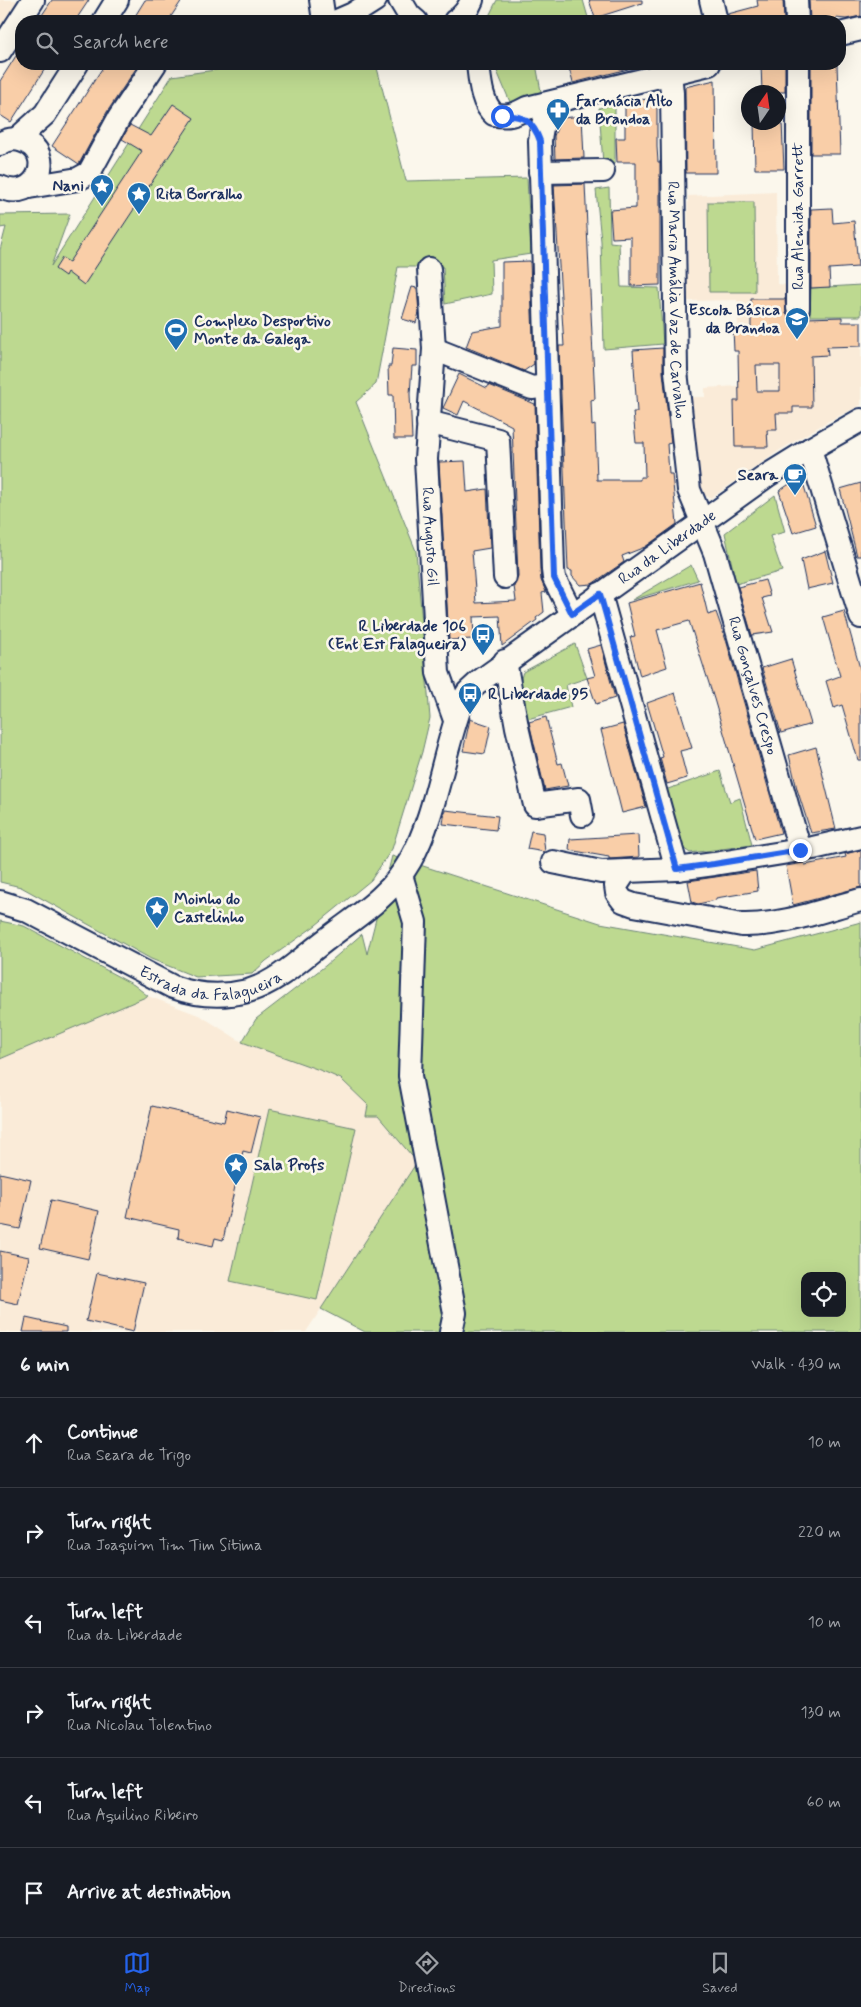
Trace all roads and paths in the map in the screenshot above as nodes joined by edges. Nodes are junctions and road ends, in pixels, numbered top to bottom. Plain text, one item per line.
1 (117, 0) edge
2 (321, 0) edge
3 (375, 0) edge
4 (400, 0) edge
5 (711, 0) edge
6 (796, 0) edge
7 (32, 2) edge
8 (24, 15) edge
9 (108, 15) edge
10 (323, 15) edge
11 (351, 15) edge
12 (409, 15) edge
13 (715, 15) edge
14 (797, 15) edge
15 (15, 28) edge
16 (861, 29) edge
17 (846, 33) edge
18 (0, 51) edge
19 (73, 70) edge
20 (151, 70) edge
21 (476, 70) edge
22 (680, 70) edge
23 (798, 70) edge
24 (670, 72) junction
25 (560, 101) junction
26 (45, 114) junction
27 (514, 115) junction
28 (7, 140) edge
29 (540, 141) junction
30 (38, 155) junction
31 (603, 171) dead end
32 (540, 172) junction
33 (78, 180) junction
34 (0, 187) edge
35 (29, 187) junction
36 (429, 268) dead end
37 (798, 308) dead end
38 (434, 349) junction
39 (547, 386) junction
40 (861, 420) edge
41 (428, 422) junction
42 (810, 449) junction
43 (702, 522) junction
44 (505, 577) dead end
45 (600, 594) junction
46 (572, 614) junction
47 (861, 617) edge
48 (505, 661) junction
49 (455, 720) junction
50 (582, 815) dead end
51 (861, 837) edge
52 (800, 850) junction
53 (553, 862) dead end
54 (677, 869) junction
55 (626, 871) junction
56 (401, 876) junction
57 (861, 900) edge
58 (0, 902) edge
59 (451, 1332) edge

1 - 9 street
2 - 10 street
3 - 11 street
4 - 12 street
5 - 13 street
6 - 14 street
7 - 8 street
15 - 18 street
16 - 17 street
19 - 26 street
20 - 33 street
21 - 27 street
22 - 24 street
23 - 37 street, Rua Alemida Garrett
24 - 25 street
24 - 43 street, Rua Maria Amália Vaz de Carvalho
25 - 27 street
25 - 29 street
26 - 28 street
26 - 30 street
27 - 29 street
28 - 30 street
29 - 32 street
30 - 33 street
30 - 35 street
31 - 32 street
32 - 39 street
33 - 35 street
34 - 35 street
36 - 38 street, Rua Augusto Gil
38 - 39 street
38 - 41 street, Rua Augusto Gil
39 - 46 street
40 - 42 street, Rua da Liberdade
41 - 44 street
41 - 49 street, Rua Augusto Gil
42 - 43 street, Rua da Liberdade
42 - 47 street
43 - 45 street, Rua da Liberdade
43 - 52 street, Rua Gonçalves Crespo
45 - 46 street, Rua da Liberdade
45 - 54 street
46 - 48 street, Rua da Liberdade
48 - 49 street, Rua da Liberdade
48 - 50 street
49 - 56 street, Rua da Liberdade
51 - 52 street
52 - 54 street
53 - 55 street
54 - 55 street
55 - 57 street
56 - 58 street, Estrada da Falagueira
56 - 59 street

